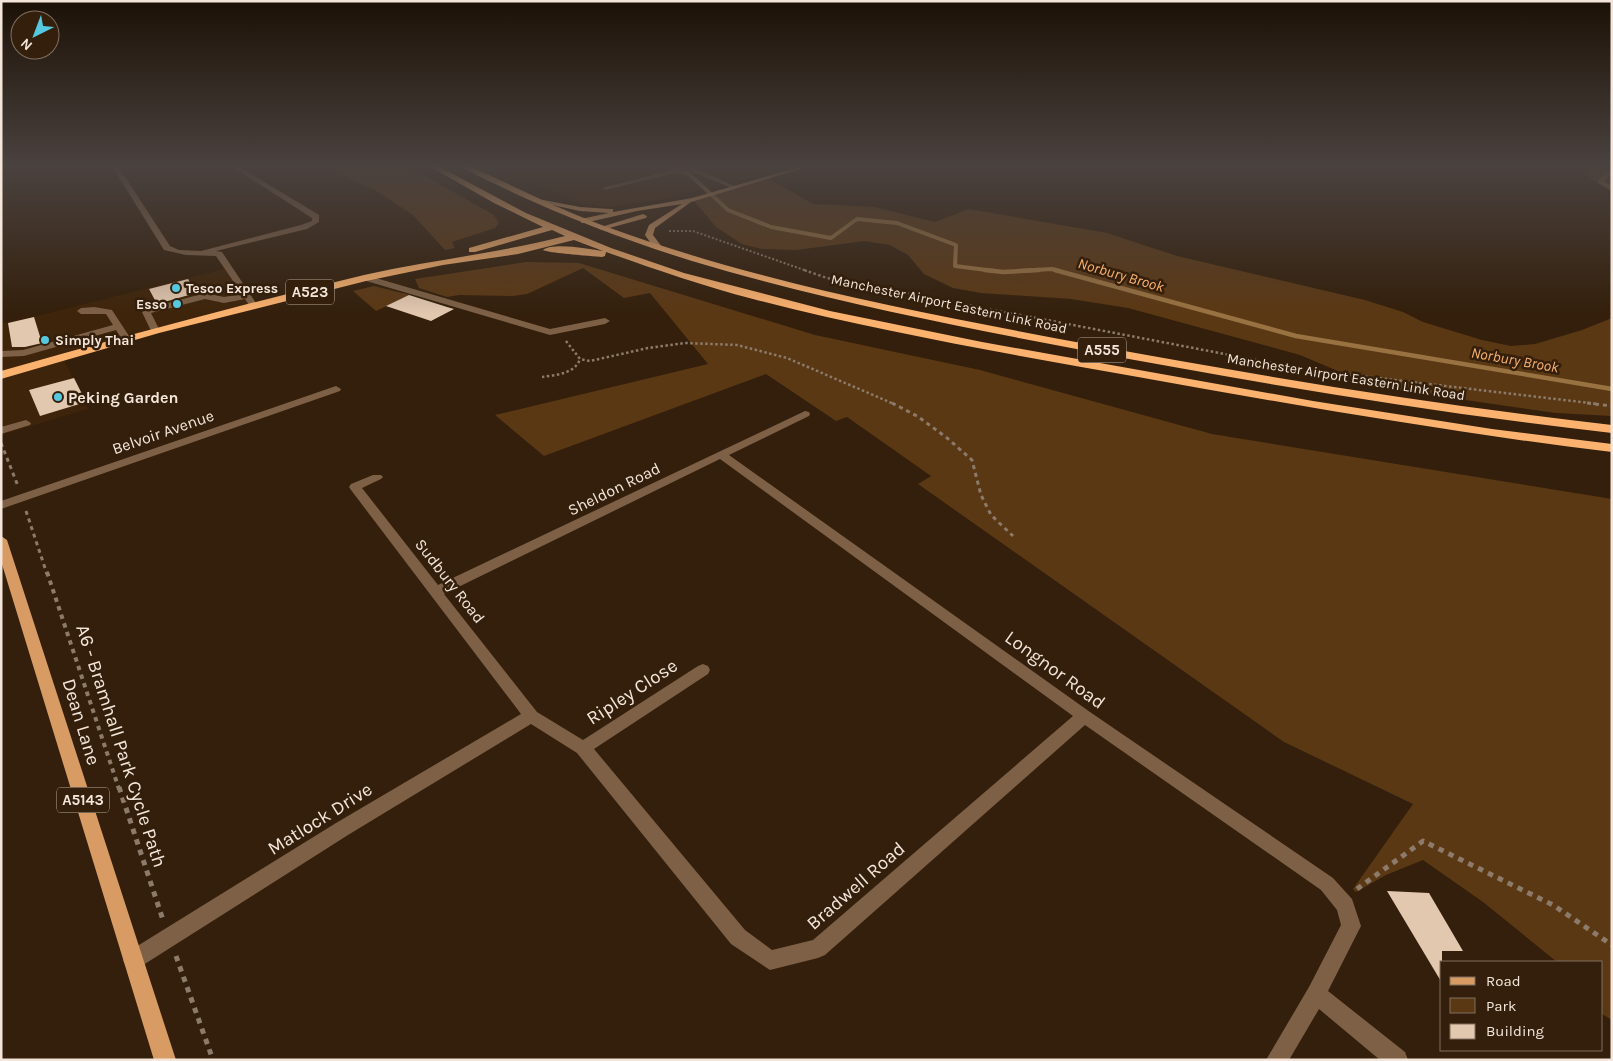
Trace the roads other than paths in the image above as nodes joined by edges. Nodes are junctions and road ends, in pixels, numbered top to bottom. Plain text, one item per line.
1 (146, 216) edge
2 (314, 216) edge
3 (516, 216) edge
4 (524, 216) edge
5 (552, 216) edge
6 (561, 216) edge
7 (617, 216) edge
8 (645, 216) edge
9 (670, 216) edge
10 (551, 227) junction
11 (580, 228) junction
12 (602, 228) junction
13 (562, 232) junction
14 (495, 243) junction
15 (658, 247) junction
16 (518, 251) junction
17 (204, 252) junction
18 (456, 257) junction
19 (630, 258) junction
20 (443, 262) junction
21 (366, 278) junction
22 (251, 301) junction
23 (816, 310) junction
24 (81, 311) dead end
25 (605, 321) dead end
26 (118, 326) junction
27 (154, 331) junction
28 (126, 339) junction
29 (1, 354) edge
30 (1, 375) edge
31 (336, 389) dead end
32 (805, 414) dead end
33 (26, 424) dead end
34 (1612, 429) edge
35 (1, 431) edge
36 (1612, 448) edge
37 (721, 455) junction
38 (377, 477) dead end
39 (1, 505) edge
40 (1, 540) edge
41 (436, 592) junction
42 (703, 670) dead end
43 (531, 716) junction
44 (1084, 716) junction
45 (583, 748) junction
46 (133, 960) junction
47 (1316, 994) junction
48 (165, 1060) edge
49 (1277, 1060) edge
50 (1397, 1060) edge

1 - 17 street
2 - 17 street
3 - 14 highway
4 - 10 highway, A555
5 - 11 highway
6 - 11 highway, A555
7 - 11 main road
8 - 12 main road
9 - 15 main road
10 - 11 highway, A523
10 - 13 highway, A555
10 - 14 highway, A523
11 - 12 highway, A523
11 - 13 highway, A555
11 - 16 highway, A523
11 - 19 highway, A555
11 - 23 highway
12 - 15 highway, Manchester Airport Eastern Link Road / A555
13 - 18 highway
14 - 18 highway, A523
15 - 34 highway, Manchester Airport Eastern Link Road / A555
16 - 19 highway
16 - 20 highway, A523
17 - 22 street
18 - 20 highway, A523
19 - 23 highway, Manchester Airport Eastern Link Road / A555
20 - 21 highway, A523
21 - 22 highway, A523
21 - 25 street
22 - 27 highway, A523
22 - 27 street
23 - 36 highway, Manchester Airport Eastern Link Road / A555
24 - 26 street
26 - 28 street
26 - 29 street
27 - 28 highway, A523
28 - 30 highway, A523
31 - 39 street, Belvoir Avenue
32 - 37 street, Sheldon Road
33 - 35 street
37 - 41 street, Sheldon Road
37 - 44 street, Longnor Road
38 - 41 street, Sudbury Road
40 - 46 main road, Dean Lane / A5143
41 - 43 street, Sudbury Road
42 - 45 street, Ripley Close
43 - 45 street, Bradwell Road
43 - 46 street, Matlock Drive
44 - 45 street, Bradwell Road
44 - 47 street, Longnor Road
46 - 48 main road, Dean Lane / A5143
47 - 49 street
47 - 50 street

